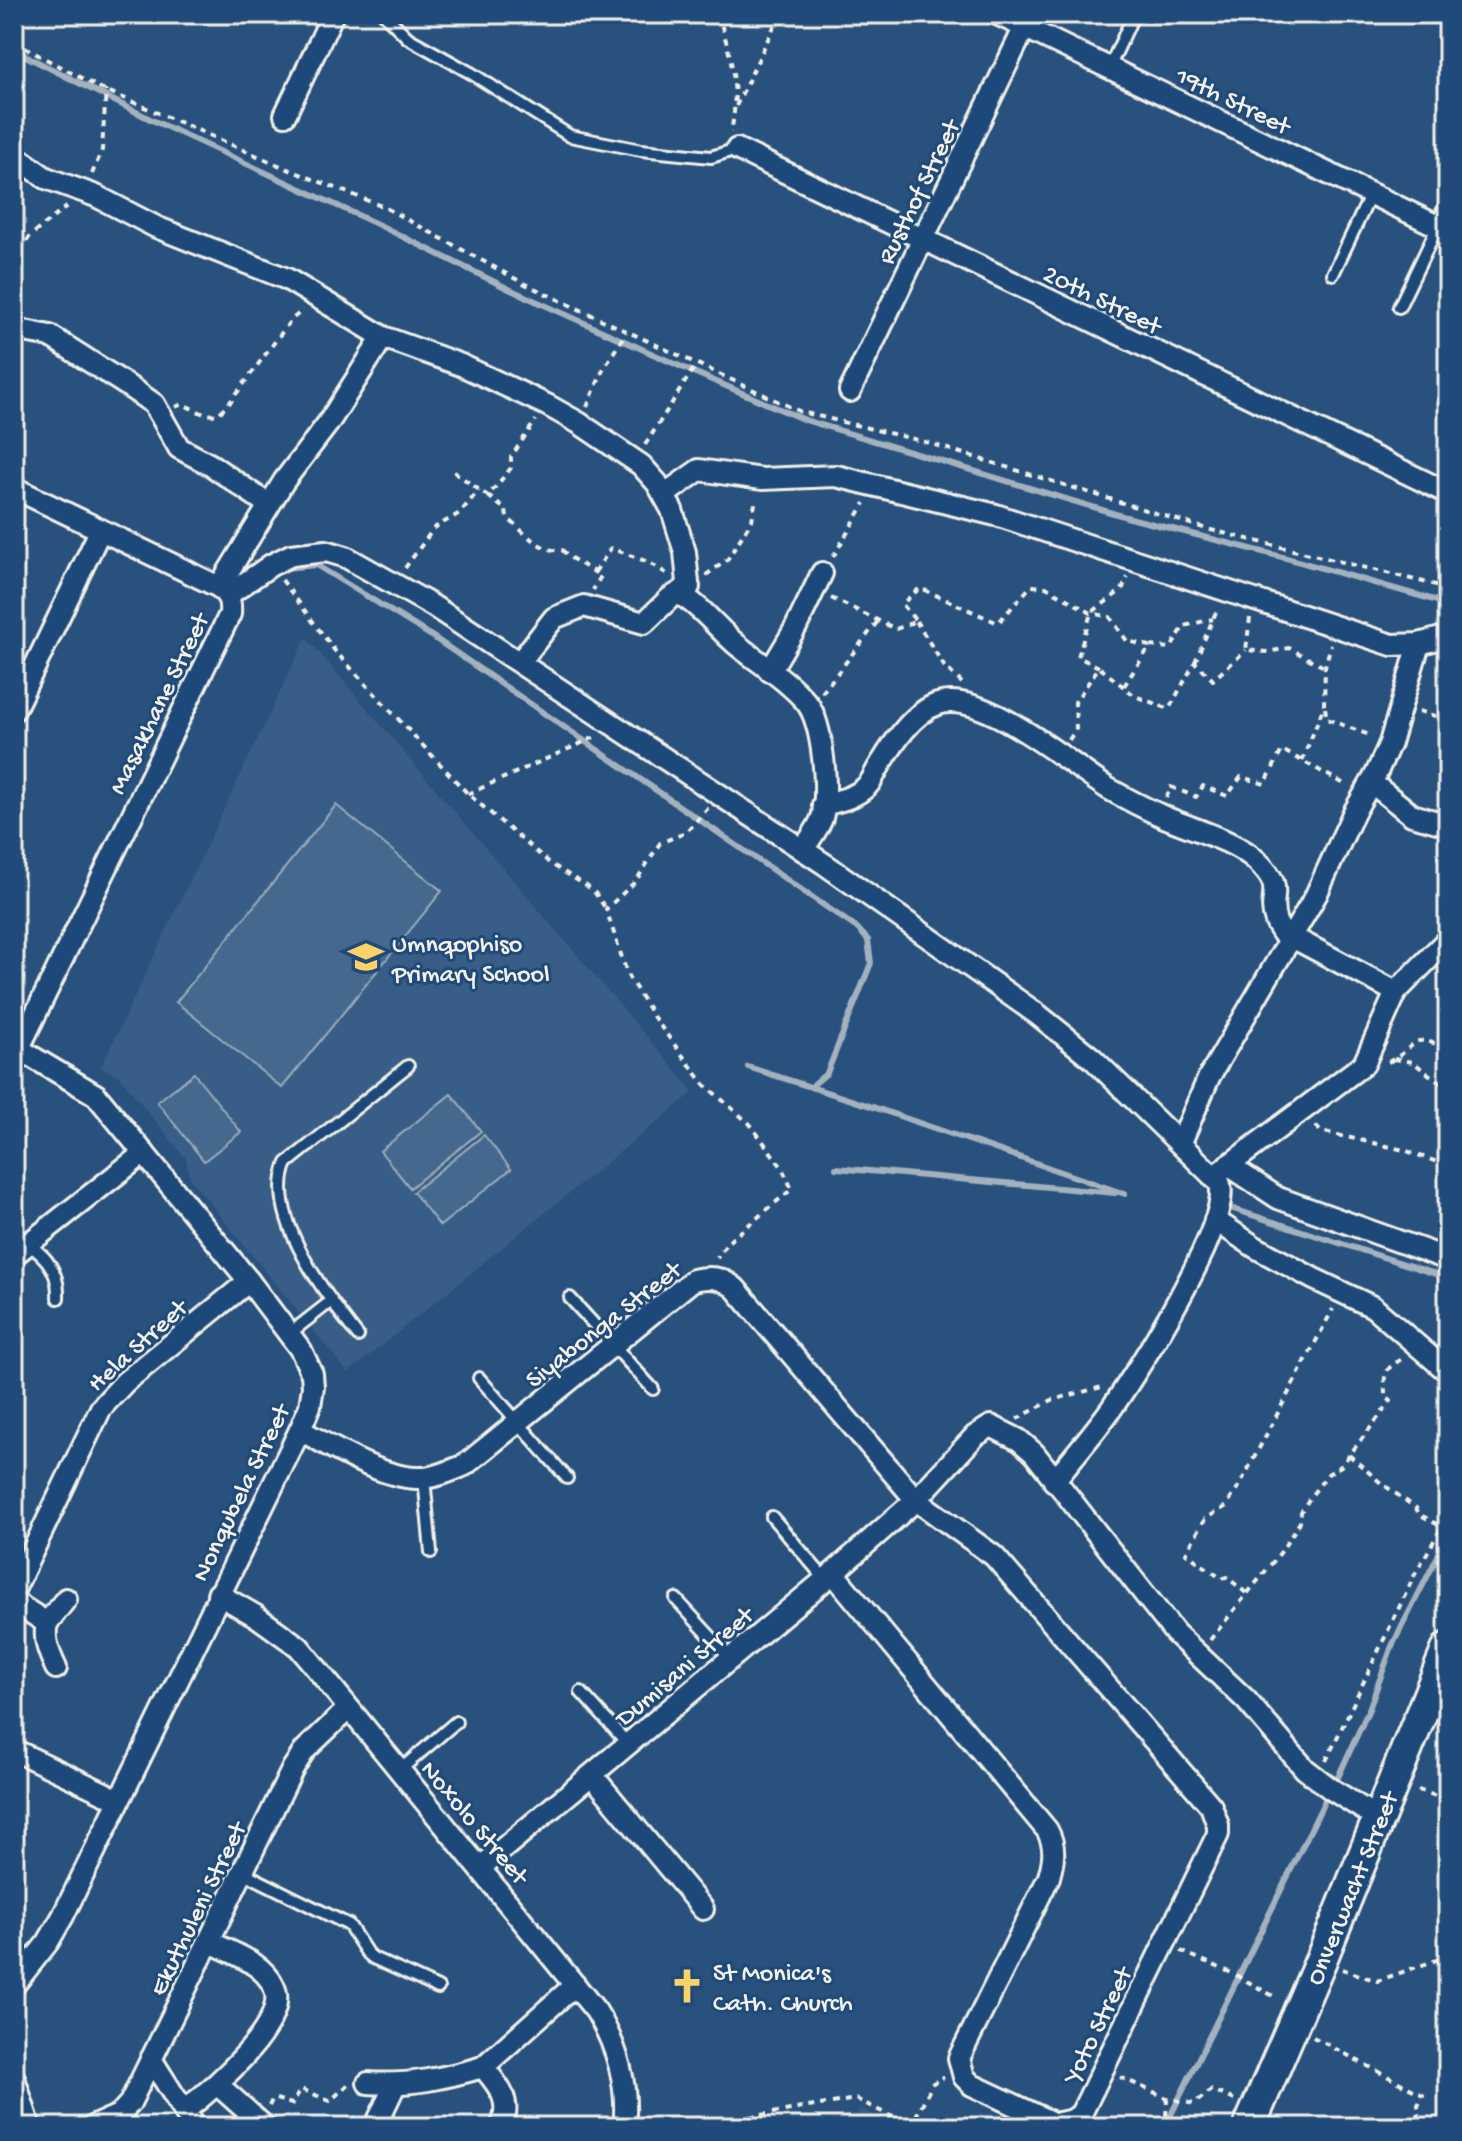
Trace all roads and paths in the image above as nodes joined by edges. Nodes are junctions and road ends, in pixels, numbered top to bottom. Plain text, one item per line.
1 (333, 14) edge
2 (384, 14) edge
3 (718, 14) edge
4 (780, 14) edge
5 (997, 14) edge
6 (1134, 14) edge
7 (1028, 21) edge
8 (14, 42) edge
9 (1109, 68) junction
10 (736, 107) junction
11 (285, 115) dead end
12 (737, 149) junction
13 (14, 155) edge
14 (1371, 194) junction
15 (1448, 200) edge
16 (1441, 227) edge
17 (923, 239) junction
18 (1333, 274) dead end
19 (317, 299) junction
20 (1399, 307) dead end
21 (14, 329) edge
22 (626, 332) junction
23 (383, 337) junction
24 (697, 364) junction
25 (850, 391) dead end
26 (547, 405) junction
27 (160, 414) junction
28 (579, 423) junction
29 (656, 430) dead end
30 (454, 472) dead end
31 (762, 479) junction
32 (874, 485) junction
33 (14, 488) edge
34 (479, 490) junction
35 (1448, 493) edge
36 (664, 495) junction
37 (488, 496) junction
38 (269, 505) junction
39 (100, 531) junction
40 (1135, 560) junction
41 (271, 565) junction
42 (595, 572) junction
43 (818, 581) junction
44 (393, 583) junction
45 (686, 587) junction
46 (1448, 588) edge
47 (1224, 590) junction
48 (224, 591) junction
49 (1253, 600) junction
50 (584, 606) junction
51 (1091, 613) junction
52 (1213, 619) junction
53 (879, 621) junction
54 (916, 621) junction
55 (1336, 627) junction
56 (1448, 636) edge
57 (1419, 644) junction
58 (1150, 646) junction
59 (1246, 650) junction
60 (520, 662) junction
61 (1195, 662) junction
62 (1099, 667) junction
63 (1325, 667) junction
64 (770, 671) junction
65 (1124, 686) junction
66 (809, 706) junction
67 (972, 706) junction
68 (1324, 706) junction
69 (1401, 706) junction
70 (14, 710) edge
71 (1448, 720) edge
72 (615, 728) junction
73 (1390, 743) junction
74 (1060, 754) junction
75 (1302, 761) junction
76 (1368, 789) junction
77 (713, 790) junction
78 (468, 794) junction
79 (823, 805) junction
80 (1158, 814) junction
81 (1448, 825) edge
82 (803, 850) junction
83 (606, 909) junction
84 (1448, 939) edge
85 (1291, 940) junction
86 (1396, 992) junction
87 (17, 1047) edge
88 (1448, 1049) edge
89 (1394, 1059) junction
90 (1364, 1064) junction
91 (408, 1066) dead end
92 (1448, 1089) edge
93 (1301, 1110) junction
94 (1181, 1142) junction
95 (144, 1153) junction
96 (1448, 1166) edge
97 (1221, 1171) junction
98 (1215, 1220) junction
99 (19, 1244) edge
100 (1448, 1259) edge
101 (710, 1277) junction
102 (249, 1281) junction
103 (1342, 1293) junction
104 (58, 1298) dead end
105 (570, 1298) dead end
106 (330, 1302) junction
107 (289, 1334) junction
108 (358, 1336) dead end
109 (612, 1345) junction
110 (1422, 1349) junction
111 (1448, 1372) edge
112 (479, 1378) dead end
113 (1131, 1378) junction
114 (653, 1389) dead end
115 (517, 1423) junction
116 (300, 1430) junction
117 (1003, 1431) junction
118 (1349, 1455) junction
119 (424, 1478) junction
120 (567, 1478) dead end
121 (1054, 1481) junction
122 (916, 1500) junction
123 (772, 1517) dead end
124 (1448, 1517) edge
125 (1440, 1526) junction
126 (431, 1552) dead end
127 (22, 1553) edge
128 (829, 1576) junction
129 (14, 1590) edge
130 (1247, 1593) junction
131 (218, 1594) junction
132 (66, 1599) dead end
133 (676, 1599) dead end
134 (14, 1602) edge
135 (47, 1623) junction
136 (1448, 1648) edge
137 (1199, 1654) junction
138 (731, 1659) junction
139 (56, 1668) dead end
140 (581, 1692) dead end
141 (348, 1709) junction
142 (456, 1722) dead end
143 (628, 1744) junction
144 (14, 1750) edge
145 (400, 1770) junction
146 (592, 1775) junction
147 (1318, 1780) junction
148 (1394, 1780) junction
149 (119, 1800) junction
150 (1448, 1800) edge
151 (1379, 1819) junction
152 (481, 1867) junction
153 (242, 1872) junction
154 (703, 1909) dead end
155 (210, 1942) junction
156 (1165, 1942) junction
157 (1448, 1956) edge
158 (1321, 1960) junction
159 (14, 1985) edge
160 (575, 1985) junction
161 (438, 1988) dead end
162 (1296, 2019) junction
163 (151, 2059) junction
164 (483, 2067) junction
165 (960, 2068) junction
166 (1103, 2069) junction
167 (14, 2078) edge
168 (368, 2083) joint
169 (218, 2085) junction
170 (395, 2085) junction
171 (1170, 2099) junction
172 (1253, 2118) edge
173 (189, 2119) edge
174 (262, 2125) edge
175 (1177, 2125) edge
176 (30, 2127) edge
177 (92, 2127) edge
178 (375, 2127) edge
179 (501, 2127) edge
180 (624, 2127) edge
181 (690, 2127) edge
182 (1419, 2127) edge

1 - 11 street
2 - 12 lane
3 - 10 path
4 - 10 path
5 - 7 street, 19th Street
6 - 9 lane
7 - 9 street, 19th Street
7 - 17 street, Rusthof Street
8 - 22 path
9 - 14 street, 19th Street
10 - 12 path
12 - 17 street, 20th Street
13 - 19 street
14 - 16 street, 19th Street
14 - 18 lane
15 - 16 lane
16 - 20 lane
17 - 25 street, Rusthof Street
17 - 35 street, 20th Street
19 - 23 street
19 - 27 path
21 - 27 street
22 - 24 path
22 - 28 path
23 - 26 street
23 - 38 street
24 - 29 path
24 - 46 path
26 - 28 street
26 - 37 path
27 - 38 street
28 - 36 street
30 - 34 path
31 - 32 street
31 - 36 street
31 - 45 path
32 - 40 street
32 - 43 path
33 - 39 street, Masakhane Street
34 - 37 path
34 - 44 path
36 - 45 street
37 - 42 path
38 - 48 street
39 - 48 street, Masakhane Street
39 - 70 street
40 - 47 street
40 - 51 path
41 - 44 street
41 - 48 street
41 - 78 path
42 - 45 path
42 - 50 path
43 - 53 path
43 - 64 street
44 - 60 street
45 - 50 street
45 - 64 street
47 - 49 street
47 - 52 path
48 - 87 street, Masakhane Street
49 - 55 street
49 - 59 path
50 - 60 street
51 - 54 path
51 - 58 path
51 - 62 path
52 - 58 path
52 - 61 path
53 - 54 path
53 - 66 path
54 - 67 path
55 - 57 street
55 - 63 path
56 - 57 street
57 - 69 street
58 - 65 path
59 - 61 path
59 - 63 path
60 - 72 street
61 - 65 path
62 - 65 path
62 - 74 path
63 - 68 path
64 - 66 street
66 - 79 street
67 - 74 street
67 - 79 street
68 - 73 path
68 - 75 path
69 - 71 path
69 - 73 street
72 - 77 street
72 - 78 path
73 - 76 street
74 - 80 street
75 - 76 path
75 - 80 path
76 - 81 street
76 - 85 street
77 - 82 street
77 - 83 path
78 - 83 path
79 - 82 street
80 - 85 street
82 - 94 street
83 - 101 path
84 - 86 street
85 - 86 street
85 - 94 street
86 - 90 street
87 - 95 street, Nonqubela Street
88 - 89 path
89 - 90 path
89 - 92 path
90 - 93 street
91 - 106 lane
93 - 96 path
93 - 97 street
94 - 97 street
95 - 99 street
95 - 102 street, Nonqubela Street
97 - 98 street
97 - 100 street
98 - 103 street
98 - 113 street
99 - 104 lane
101 - 109 street, Siyabonga Street
101 - 122 street, Siyabonga Street
102 - 107 street, Nonqubela Street
102 - 127 street, Hela Street
103 - 110 street
103 - 130 path
105 - 109 lane
106 - 107 lane
106 - 108 lane
107 - 116 street, Nonqubela Street
109 - 114 lane
109 - 115 street, Siyabonga Street
110 - 111 street
110 - 118 path
112 - 115 lane
113 - 117 path
113 - 121 street
115 - 119 street, Siyabonga Street
115 - 120 lane
116 - 119 street, Siyabonga Street
116 - 131 street, Nonqubela Street
117 - 121 street
117 - 122 street, Dumisani Street
118 - 125 path
118 - 130 path
119 - 126 lane
121 - 137 street
122 - 128 street, Dumisani Street
122 - 156 street, Yoto Street
123 - 128 lane
124 - 125 path
125 - 147 path
127 - 129 street, Hela Street
128 - 138 street, Dumisani Street
128 - 165 street
130 - 137 path
131 - 141 street, Noxolo Street
131 - 149 street, Nonqubela Street
132 - 135 street
133 - 138 lane
134 - 135 street
135 - 139 street
136 - 148 street, Onverwacht Street
137 - 147 street
138 - 143 street, Dumisani Street
140 - 143 lane
141 - 145 street, Noxolo Street
141 - 153 street, Ekuthuleni Street
142 - 145 lane
143 - 146 street, Dumisani Street
144 - 149 street
145 - 152 street, Noxolo Street
146 - 152 street, Dumisani Street
146 - 154 street
147 - 151 street
148 - 150 path
148 - 151 street, Onverwacht Street
149 - 159 street, Nonqubela Street
151 - 158 street, Onverwacht Street
152 - 160 street, Noxolo Street
153 - 155 street, Ekuthuleni Street
153 - 161 lane
155 - 163 street, Ekuthuleni Street
155 - 169 street
156 - 162 path
156 - 166 street, Yoto Street
157 - 158 path
158 - 162 street, Onverwacht Street
160 - 164 street
160 - 180 street, Noxolo Street
162 - 172 street, Onverwacht Street
162 - 182 path
163 - 173 street
163 - 177 street, Ekuthuleni Street
164 - 170 street
164 - 179 street
165 - 166 street, Yoto Street
165 - 181 path
166 - 171 path
167 - 176 street
168 - 170 street
168 - 174 path
169 - 173 street
169 - 174 street
170 - 178 street
171 - 172 path
171 - 175 path

